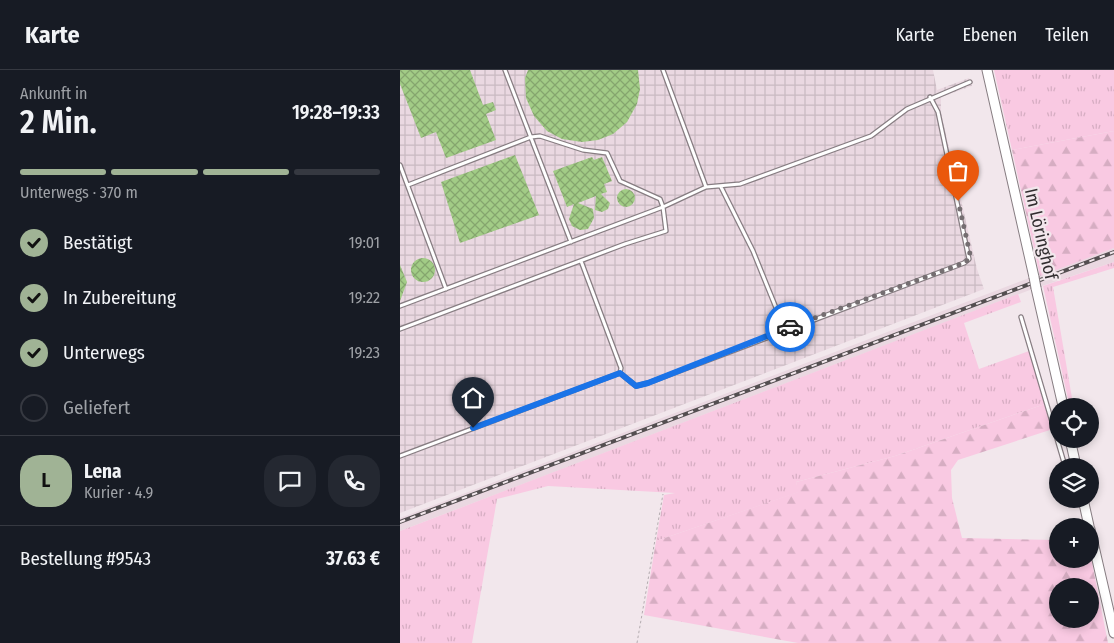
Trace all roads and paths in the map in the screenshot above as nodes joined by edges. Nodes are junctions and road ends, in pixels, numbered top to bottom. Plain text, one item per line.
1 (505, 70) edge
2 (663, 70) edge
3 (987, 70) edge
4 (970, 82) dead end
5 (930, 97) junction
6 (531, 137) junction
7 (400, 165) edge
8 (408, 185) junction
9 (706, 187) junction
10 (721, 187) junction
11 (663, 207) junction
12 (571, 242) junction
13 (581, 260) junction
14 (446, 290) junction
15 (400, 306) edge
16 (1021, 317) dead end
17 (400, 328) edge
18 (785, 330) junction
19 (620, 373) junction
20 (1060, 398) edge
21 (400, 456) edge
22 (1063, 458) edge
23 (663, 494) dead end
24 (1099, 568) edge
25 (1114, 634) edge
26 (637, 643) edge

1 - 6 lane
2 - 9 lane
3 - 20 street, Im Löringhof, bridge
4 - 5 lane
5 - 10 lane
5 - 18 lane
6 - 8 lane
6 - 11 lane
6 - 12 lane
7 - 8 lane
8 - 14 lane
9 - 10 lane
9 - 11 lane
10 - 18 lane
11 - 12 lane
11 - 13 lane
12 - 14 lane
13 - 17 lane
13 - 19 lane
14 - 15 lane
16 - 22 lane
18 - 19 lane
19 - 21 lane
23 - 26 path
24 - 25 street

